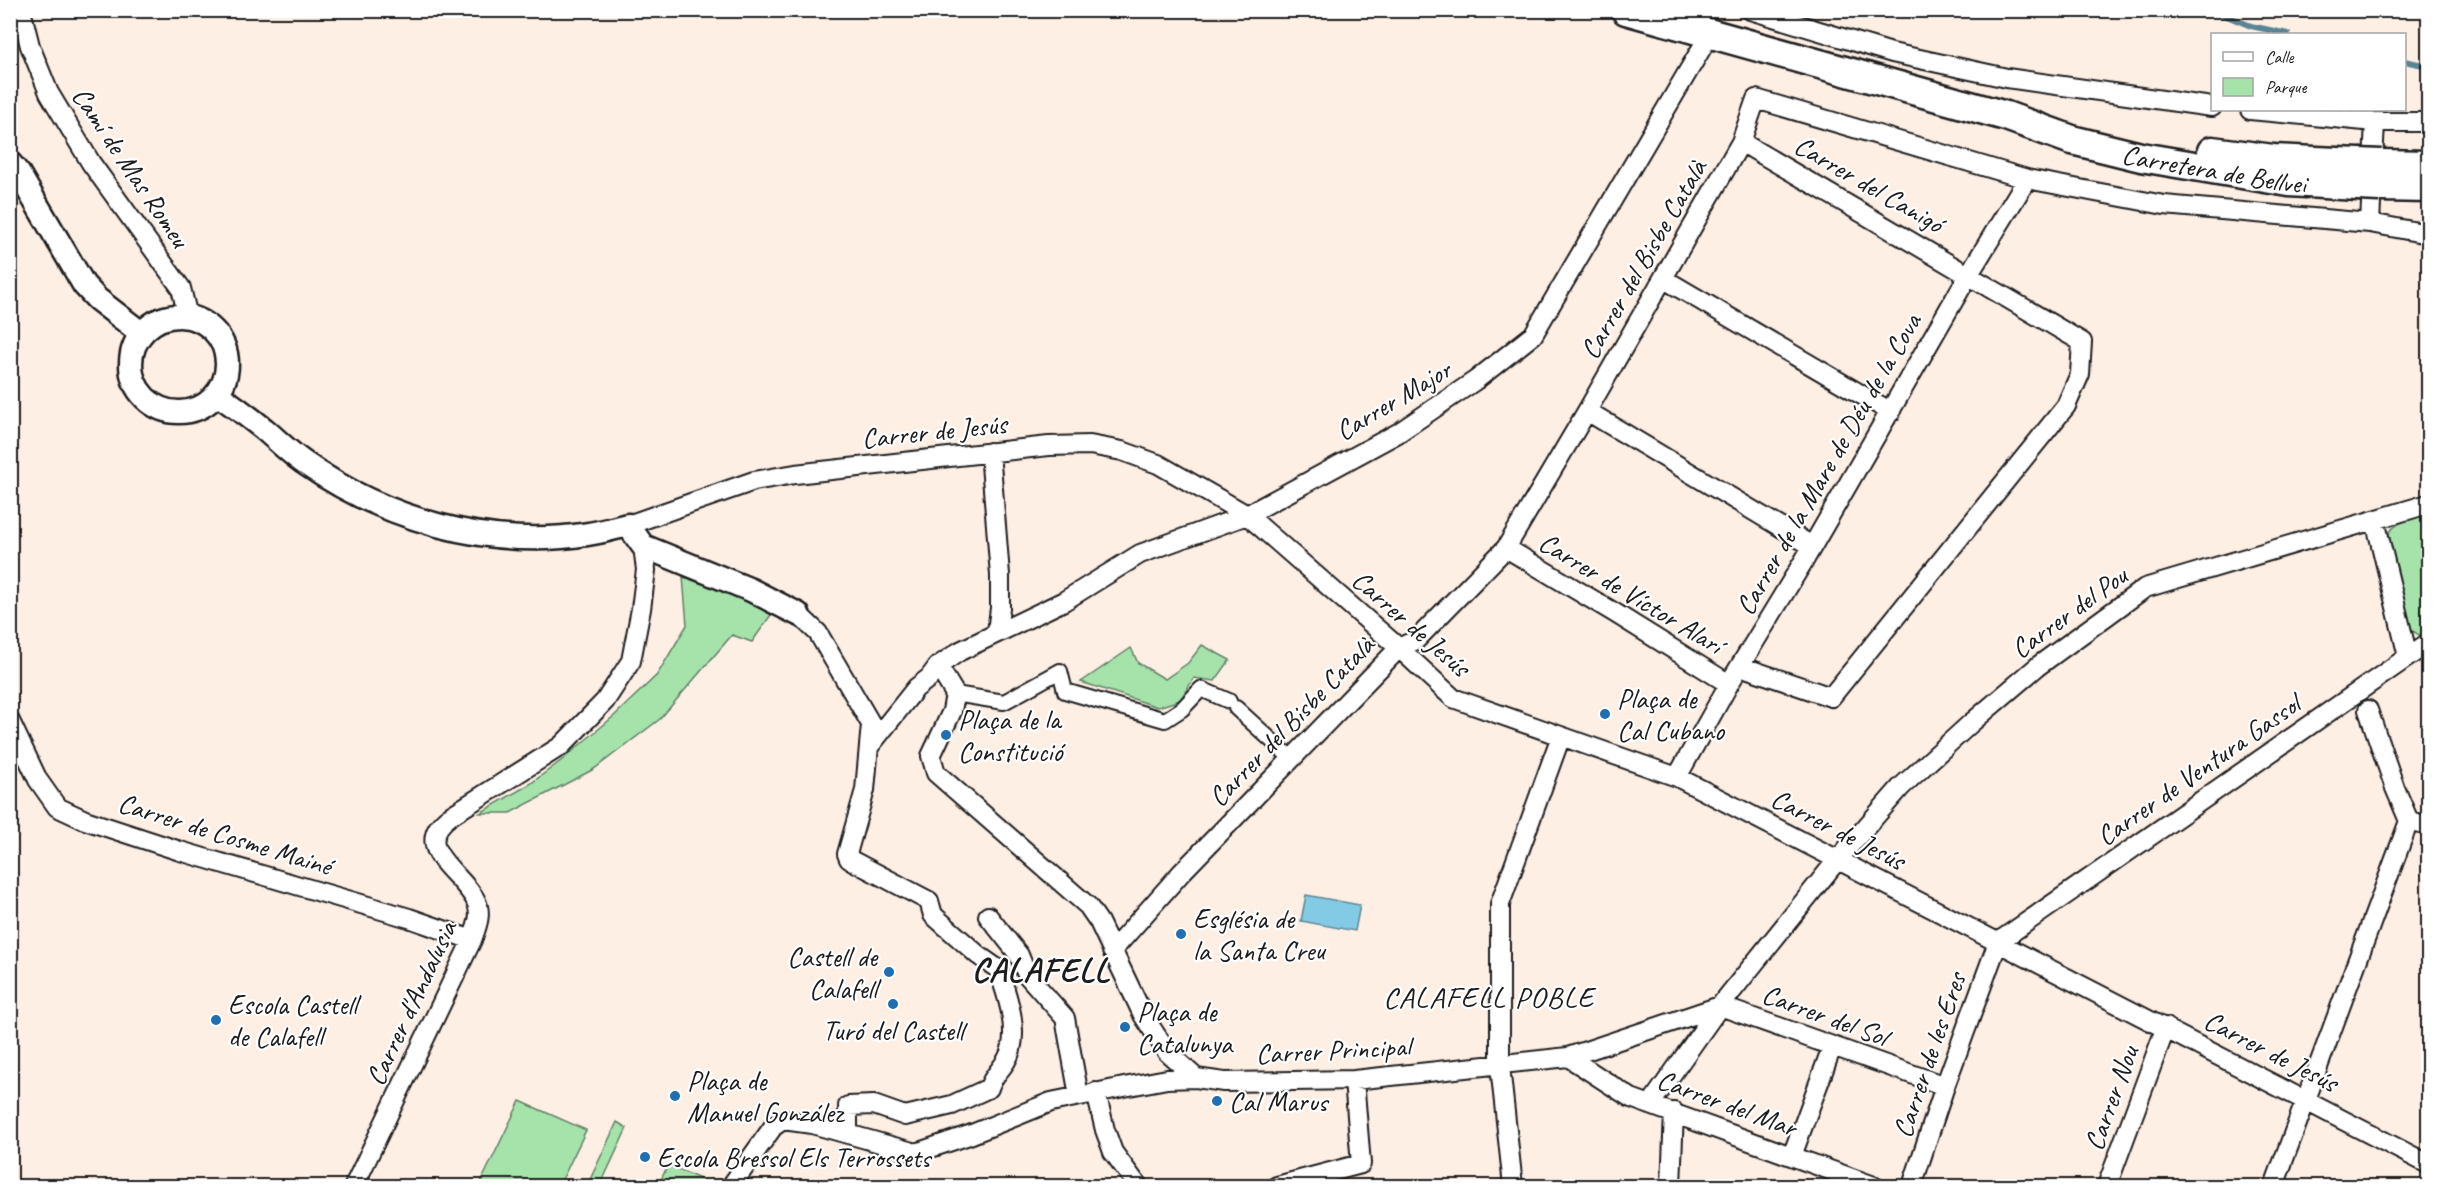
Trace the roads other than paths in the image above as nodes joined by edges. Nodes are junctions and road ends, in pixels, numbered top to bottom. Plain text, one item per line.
1 (21, 10) edge
2 (1626, 10) edge
3 (1760, 12) edge
4 (1710, 34) junction
5 (2211, 107) edge
6 (2260, 111) edge
7 (2006, 116) junction
8 (2375, 122) junction
9 (2428, 122) edge
10 (1741, 142) junction
11 (10, 163) edge
12 (2428, 165) edge
13 (2428, 176) edge
14 (2027, 179) junction
15 (2386, 180) edge
16 (2370, 223) junction
17 (2428, 234) edge
18 (1969, 274) junction
19 (1664, 279) junction
20 (188, 316) junction
21 (141, 333) junction
22 (217, 394) junction
23 (1587, 411) junction
24 (1891, 412) junction
25 (990, 452) junction
26 (2428, 504) edge
27 (1247, 514) junction
28 (2375, 520) junction
29 (628, 525) junction
30 (643, 546) junction
31 (1812, 546) junction
32 (1506, 548) junction
33 (798, 614) joint
34 (997, 632) junction
35 (2428, 643) edge
36 (1400, 648) junction
37 (2408, 657) junction
38 (938, 666) junction
39 (1740, 666) junction
40 (1728, 684) junction
41 (955, 694) junction
42 (2368, 710) dead end
43 (10, 721) edge
44 (1561, 736) junction
45 (870, 747) junction
46 (1291, 758) junction
47 (1677, 777) junction
48 (2409, 821) junction
49 (2428, 826) edge
50 (1838, 859) junction
51 (988, 916) dead end
52 (472, 940) junction
53 (1998, 942) junction
54 (1112, 951) junction
55 (1019, 955) junction
56 (998, 969) junction
57 (1720, 1006) junction
58 (2166, 1027) junction
59 (1832, 1047) junction
60 (1568, 1057) junction
61 (1500, 1066) junction
62 (1196, 1078) junction
63 (1354, 1080) junction
64 (1945, 1086) junction
65 (1087, 1094) junction
66 (2306, 1100) junction
67 (1650, 1105) junction
68 (1674, 1112) junction
69 (848, 1134) junction
70 (1792, 1156) junction
71 (2428, 1164) edge
72 (354, 1186) edge
73 (731, 1186) edge
74 (1138, 1186) edge
75 (1277, 1186) edge
76 (1513, 1186) edge
77 (1671, 1186) edge
78 (1874, 1186) edge
79 (1912, 1186) edge
80 (2108, 1186) edge
81 (2274, 1186) edge

1 - 20 street, Camí de Mas Romeu
2 - 4 main road, Carretera de Bellvei
3 - 5 street
4 - 7 main road, Carretera de Bellvei
4 - 27 street, Carrer Major
6 - 8 street
7 - 15 main road, Carretera de Bellvei
7 - 15 main road, Carretera de Bellvei
8 - 9 street
8 - 16 street
10 - 14 street, Carrer del Bisbe Català
10 - 18 street, Carrer del Canigó
10 - 19 street, Carrer del Bisbe Català
11 - 21 street
12 - 15 main road, Carretera de Bellvei
13 - 15 main road
14 - 16 street, Carrer del Bisbe Català
14 - 18 street, Carrer de la Mare de Déu de la Cova
16 - 17 street, Carrer del Bisbe Català
18 - 24 street, Carrer de la Mare de Déu de la Cova
18 - 39 street, Carrer del Canigó
19 - 23 street, Carrer del Bisbe Català
19 - 24 street
20 - 21 street
20 - 22 street
21 - 22 street
22 - 29 street
23 - 31 street
23 - 32 street, Carrer del Bisbe Català
24 - 31 street, Carrer de la Mare de Déu de la Cova
25 - 27 street, Carrer de Jesús
25 - 29 street, Carrer de Jesús
25 - 34 street
26 - 28 street, Carrer del Pou
27 - 34 street, Carrer Major
27 - 36 street, Carrer de Jesús
28 - 37 street
28 - 50 street, Carrer del Pou
29 - 30 street
30 - 33 street
30 - 52 street, Carrer d'Andalusia
31 - 39 street, Carrer de la Mare de Déu de la Cova
32 - 36 street, Carrer del Bisbe Català
32 - 40 street, Carrer de Víctor Alarí
33 - 45 street
34 - 38 street, Carrer Major
35 - 37 street, Carrer de Ventura Gassol
36 - 44 street, Carrer de Jesús
36 - 46 street, Carrer del Bisbe Català
37 - 53 street, Carrer de Ventura Gassol
38 - 41 street
38 - 45 street
39 - 40 street, Carrer de la Mare de Déu de la Cova
40 - 47 street, Carrer de la Mare de Déu de la Cova
41 - 46 street
41 - 54 street
42 - 48 street
43 - 52 street, Carrer de Cosme Mainé
44 - 47 street, Carrer de Jesús
44 - 61 street
45 - 56 street
46 - 54 street, Carrer del Bisbe Català
47 - 50 street, Carrer de Jesús
48 - 49 street
48 - 66 street
50 - 53 street, Carrer de Jesús
50 - 57 street, Carrer del Pou
51 - 55 street
52 - 72 street, Carrer d'Andalusia
53 - 58 street, Carrer de Jesús
53 - 64 street, Carrer de les Eres
54 - 62 street
55 - 56 street
55 - 65 street
56 - 69 street
57 - 59 street, Carrer del Sol
57 - 60 street, Carrer Principal
57 - 67 street, Carrer del Pou
58 - 66 street, Carrer de Jesús
58 - 80 street, Carrer Nou
59 - 64 street, Carrer del Sol
59 - 70 street
60 - 61 street, Carrer Principal
60 - 67 street, Carrer del Mar
61 - 63 street, Carrer Principal
61 - 76 street
62 - 63 street, Carrer Principal
62 - 65 street, Carrer Principal
63 - 75 street
64 - 79 street, Carrer de les Eres
65 - 69 street, Carrer Principal
65 - 74 street
66 - 71 street, Carrer de Jesús
66 - 81 street
67 - 68 street, Carrer del Mar
68 - 70 street, Carrer del Mar
68 - 77 street
69 - 73 street, Carrer Principal
70 - 78 street, Carrer del Mar

